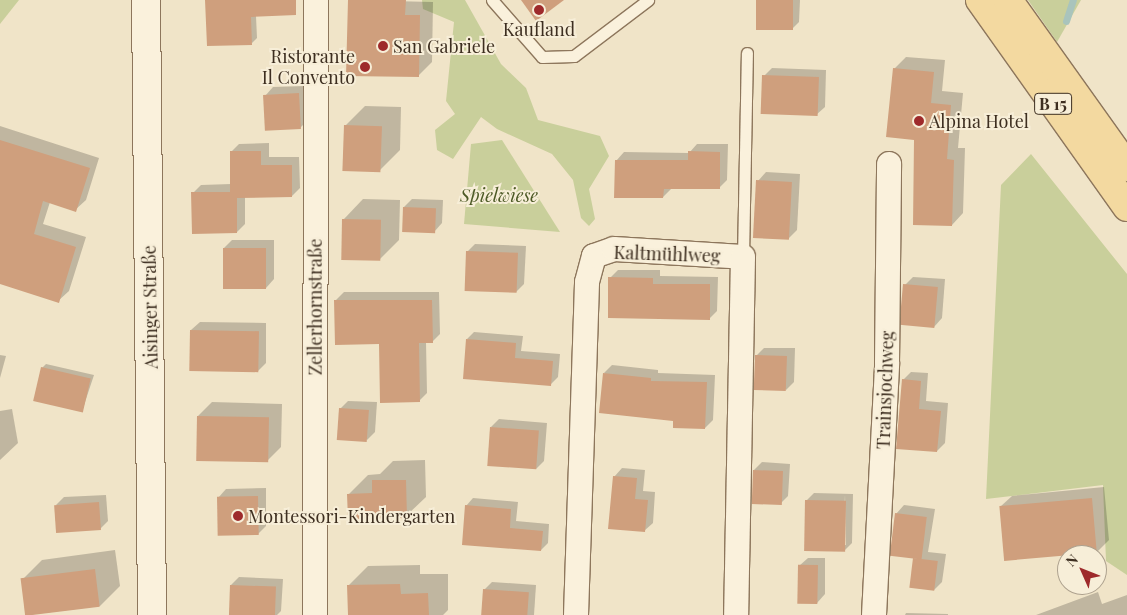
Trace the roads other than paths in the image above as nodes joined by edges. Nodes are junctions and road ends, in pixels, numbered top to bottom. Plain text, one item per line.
1 (146, 0) edge
2 (316, 0) edge
3 (492, 0) edge
4 (648, 0) edge
5 (980, 0) edge
6 (1008, 0) edge
7 (747, 53) dead end
8 (889, 164) dead end
9 (1127, 167) edge
10 (1127, 207) edge
11 (743, 257) junction
12 (152, 615) edge
13 (315, 615) edge
14 (576, 615) edge
15 (736, 615) edge
16 (874, 615) edge

1 - 12 main road, Aisinger Straße
2 - 13 street, Zellerhornstraße
3 - 4 lane
5 - 10 main road, B 15
6 - 9 main road, B 15
7 - 11 lane
8 - 16 street, Trainsjochweg
11 - 14 street, Kaltmühlweg
11 - 15 street, Kaltmühlweg

